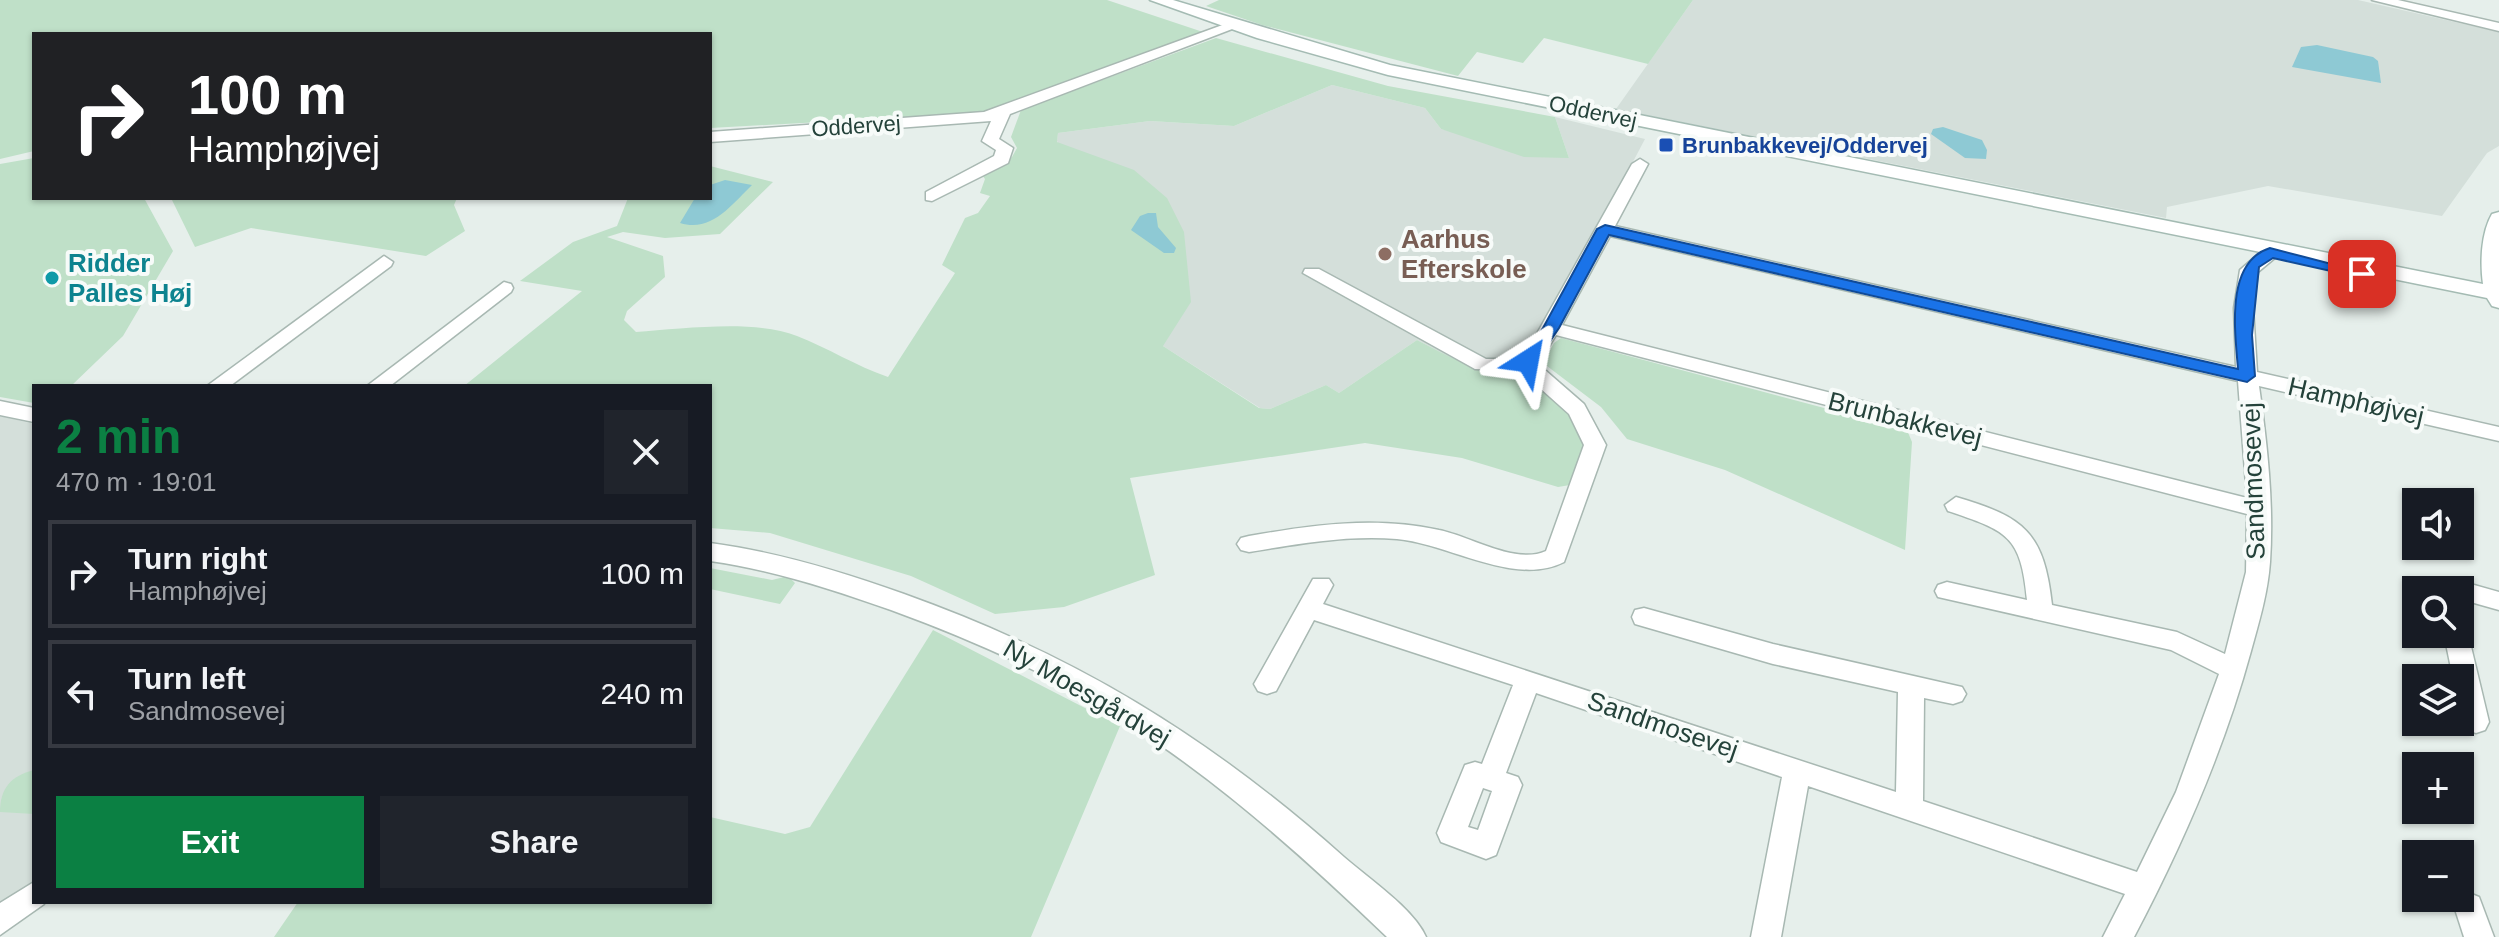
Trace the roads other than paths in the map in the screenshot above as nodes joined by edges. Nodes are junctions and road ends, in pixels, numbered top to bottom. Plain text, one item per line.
1 (1158, 0) edge
2 (2379, 0) edge
3 (1233, 26) junction
4 (2499, 27) edge
5 (1002, 114) junction
6 (712, 137) edge
7 (1640, 164) dead end
8 (932, 196) dead end
9 (2499, 218) edge
10 (2143, 224) junction
11 (1605, 229) junction
12 (2270, 253) junction
13 (384, 262) dead end
14 (1312, 273) dead end
15 (504, 288) dead end
16 (2498, 298) edge
17 (1551, 328) junction
18 (1524, 363) junction
19 (2247, 376) junction
20 (220, 384) edge
21 (380, 384) edge
22 (0, 408) edge
23 (32, 415) edge
24 (2499, 434) edge
25 (1956, 505) dead end
26 (2259, 509) junction
27 (1249, 544) dead end
28 (712, 552) edge
29 (1321, 585) dead end
30 (1947, 591) dead end
31 (2474, 594) edge
32 (2499, 601) edge
33 (1308, 609) junction
34 (2041, 612) junction
35 (1644, 617) dead end
36 (2459, 648) edge
37 (2234, 670) junction
38 (1528, 680) junction
39 (1267, 684) dead end
40 (1911, 685) junction
41 (1953, 694) dead end
42 (2476, 722) dead end
43 (1797, 770) junction
44 (1490, 779) dead end
45 (1909, 809) junction
46 (2145, 888) junction
47 (32, 897) edge
48 (2471, 912) edge
49 (0, 921) edge
50 (1410, 937) edge
51 (1766, 937) edge
52 (2118, 937) edge
53 (2479, 937) edge

1 - 3 main road, Oddervej
2 - 4 street
3 - 5 street, Oddervej
3 - 10 main road, Oddervej
5 - 6 street, Oddervej
5 - 8 street
7 - 11 street
9 - 16 main road
10 - 12 main road, Oddervej
10 - 16 main road, Oddervej
11 - 17 street
11 - 19 street, Hamphøjvej
12 - 16 main road, Oddervej
12 - 19 street, Sandmosevej
13 - 20 street
14 - 18 street
15 - 21 street
17 - 18 street
17 - 26 street, Brunbakkevej
18 - 27 street
19 - 24 street, Hamphøjvej
19 - 26 street, Sandmosevej
22 - 23 street
25 - 34 street
26 - 37 street, Sandmosevej
28 - 50 main road, Ny Moesgårdvej
29 - 33 street
30 - 34 street
31 - 32 street
33 - 38 street, Sandmosevej
33 - 39 street
34 - 37 street
35 - 40 street
36 - 42 street
37 - 46 street, Sandmosevej
38 - 43 street, Sandmosevej
38 - 44 street
40 - 41 street
40 - 45 street
43 - 45 street, Sandmosevej
43 - 51 street
45 - 46 street, Sandmosevej
46 - 52 street, Sandmosevej
47 - 49 street
48 - 53 street

